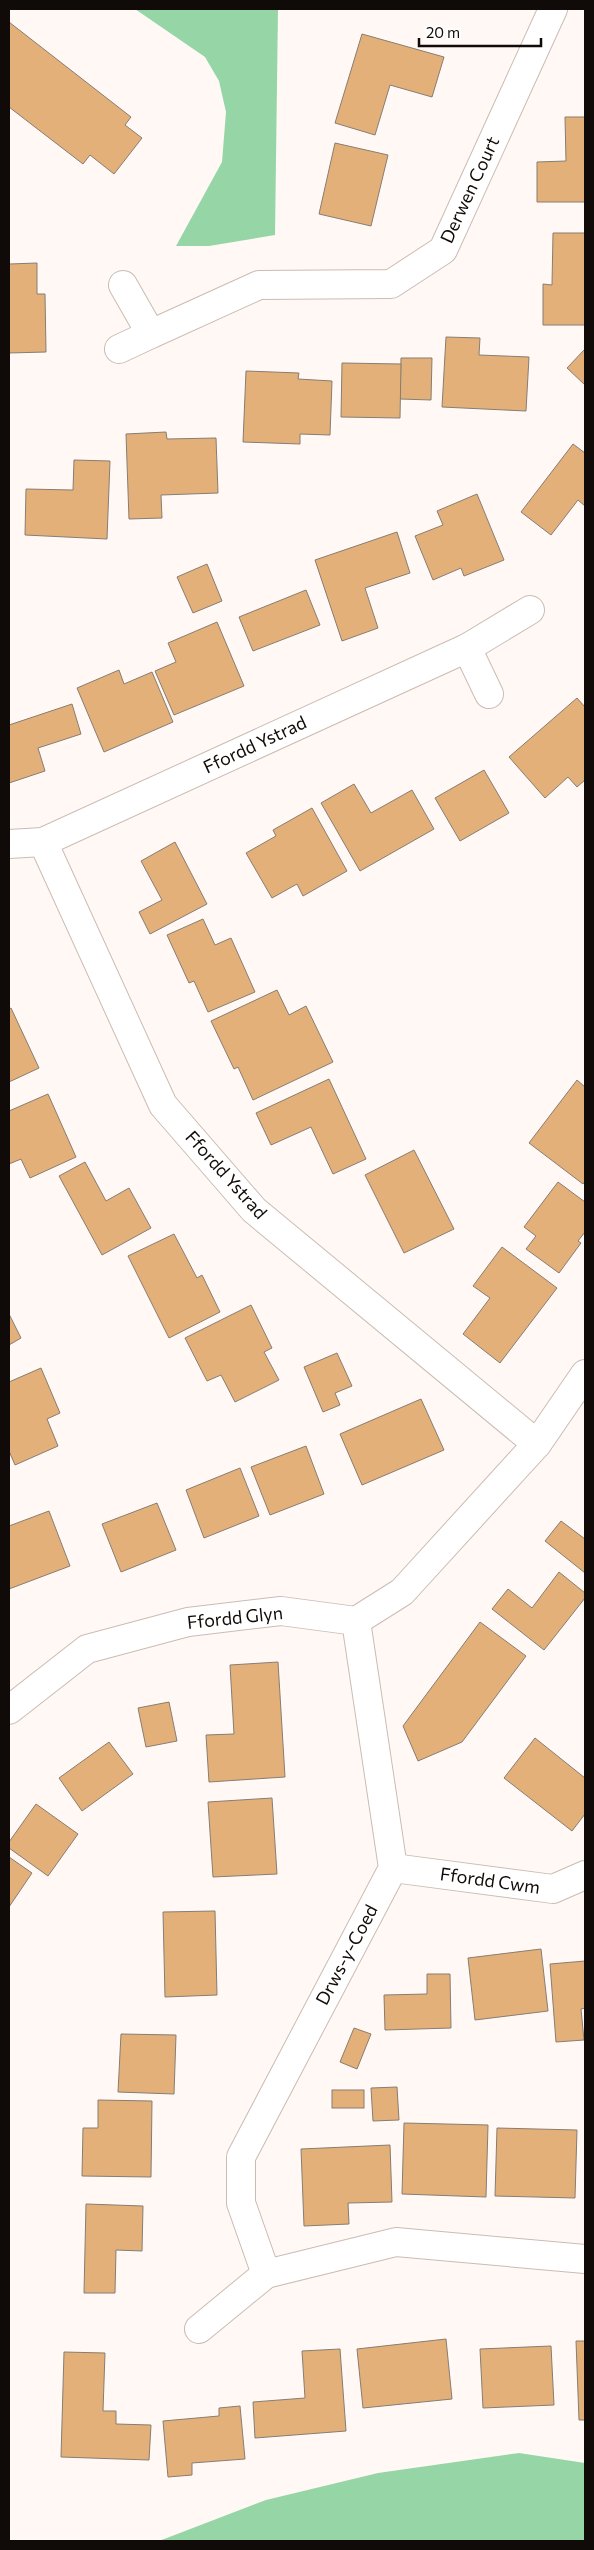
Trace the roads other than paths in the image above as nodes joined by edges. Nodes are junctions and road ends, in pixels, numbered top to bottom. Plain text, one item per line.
1 (553, 9) edge
2 (123, 285) dead end
3 (151, 334) junction
4 (119, 349) dead end
5 (530, 610) dead end
6 (467, 648) junction
7 (489, 694) dead end
8 (43, 842) junction
9 (9, 844) edge
10 (585, 1374) edge
11 (538, 1444) junction
12 (356, 1621) junction
13 (9, 1710) edge
14 (393, 1868) junction
15 (585, 1876) edge
16 (585, 2259) edge
17 (266, 2274) junction
18 (199, 2329) dead end

1 - 3 street, Derwen Court
2 - 3 street
3 - 4 street, Derwen Court
5 - 6 street, Ffordd Ystrad
6 - 7 street
6 - 8 street, Ffordd Ystrad
8 - 9 street, Ffordd Ystrad
8 - 11 street, Ffordd Ystrad
10 - 11 street
11 - 12 street
12 - 13 street, Ffordd Glyn
12 - 14 street
14 - 15 street, Ffordd Cwm
14 - 17 street, Drws-y-Coed
16 - 17 street
17 - 18 street

